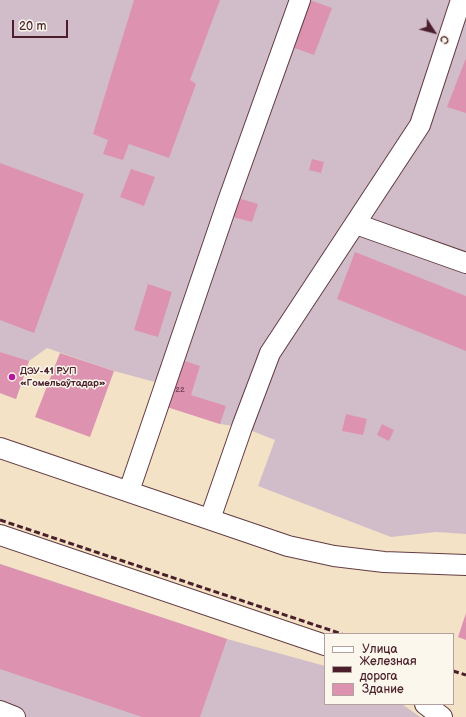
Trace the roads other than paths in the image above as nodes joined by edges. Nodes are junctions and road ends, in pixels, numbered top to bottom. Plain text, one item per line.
1 (300, 0) edge
2 (460, 0) edge
3 (356, 224) junction
4 (466, 263) edge
5 (0, 448) edge
6 (129, 491) junction
7 (210, 519) junction
8 (0, 535) edge
9 (466, 565) edge
10 (324, 645) edge
11 (426, 705) edge
12 (0, 711) edge
13 (15, 717) edge
14 (442, 717) edge

1 - 6 street
2 - 3 street
3 - 4 street
3 - 7 street
5 - 6 street
6 - 7 street
7 - 9 street
8 - 10 street
11 - 14 street
12 - 13 street

